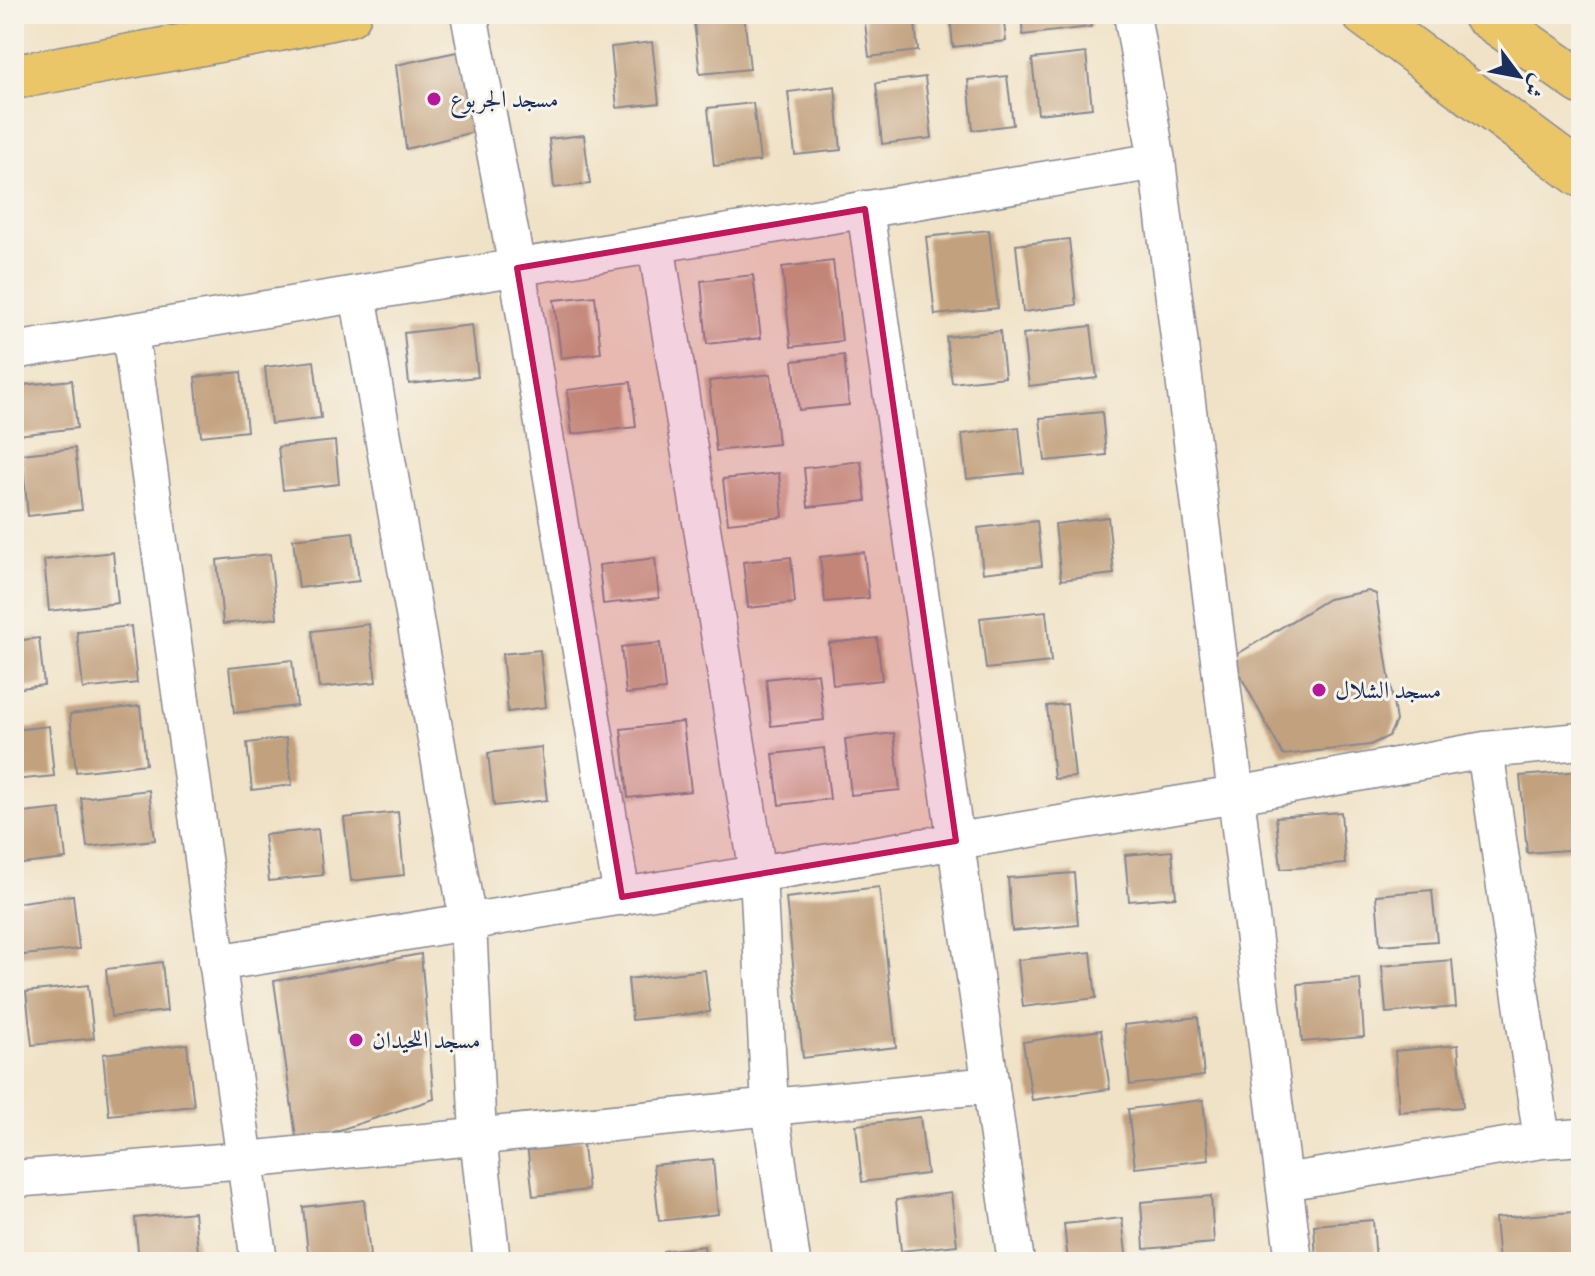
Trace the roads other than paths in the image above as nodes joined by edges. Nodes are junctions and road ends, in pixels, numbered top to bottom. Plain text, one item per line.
1 (349, 14) edge
2 (469, 14) edge
3 (1132, 14) edge
4 (1364, 14) edge
5 (1484, 14) edge
6 (14, 77) edge
7 (1580, 78) edge
8 (1157, 161) junction
9 (1581, 175) edge
10 (865, 209) junction
11 (656, 244) junction
12 (517, 268) junction
13 (358, 294) junction
14 (130, 332) junction
15 (14, 351) edge
16 (1581, 741) edge
17 (1485, 750) junction
18 (1236, 795) junction
19 (956, 841) junction
20 (758, 874) junction
21 (622, 897) junction
22 (468, 922) junction
23 (217, 963) junction
24 (991, 1085) junction
25 (770, 1107) junction
26 (478, 1136) junction
27 (1581, 1137) edge
28 (1542, 1140) junction
29 (245, 1160) junction
30 (14, 1179) edge
31 (1284, 1182) junction
32 (259, 1262) edge
33 (492, 1262) edge
34 (792, 1262) edge
35 (1016, 1262) edge
36 (1294, 1262) edge

1 - 6 main road
2 - 12 street
3 - 8 street
4 - 9 main road
5 - 7 main road
8 - 10 street
8 - 18 street
10 - 11 street
10 - 19 street
11 - 12 street
11 - 20 street
12 - 13 street
12 - 21 street
13 - 14 street
13 - 22 street
14 - 15 street
14 - 23 street
16 - 17 street
17 - 18 street
17 - 28 street
18 - 19 street
18 - 31 street
19 - 20 street
19 - 24 street
20 - 21 street
20 - 25 street
21 - 22 street
22 - 23 street
22 - 26 street
23 - 29 street
24 - 25 street
24 - 35 street
25 - 26 street
25 - 34 street
26 - 29 street
26 - 33 street
27 - 28 street
28 - 31 street
29 - 30 street
29 - 32 street
31 - 36 street

